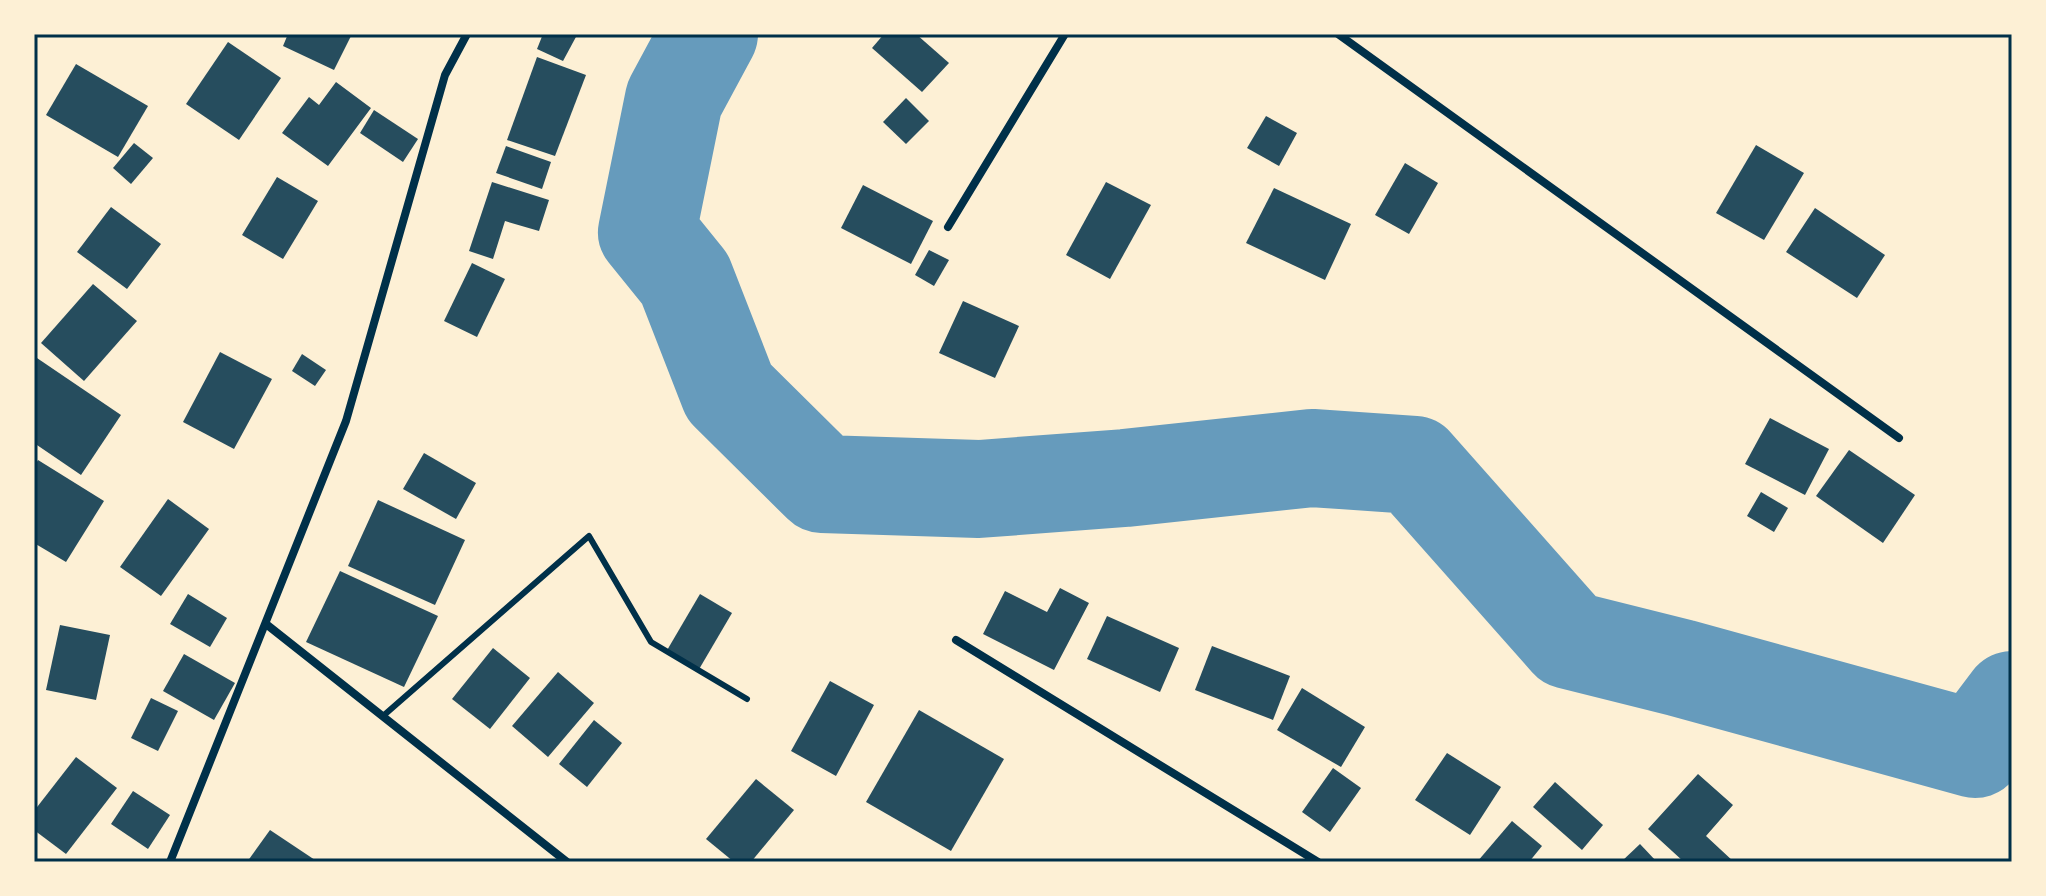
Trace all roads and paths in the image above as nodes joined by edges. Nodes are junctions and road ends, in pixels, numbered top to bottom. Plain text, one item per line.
1 (467, 34) edge
2 (1065, 34) edge
3 (1338, 34) edge
4 (948, 227) dead end
5 (1899, 438) dead end
6 (266, 624) junction
7 (956, 640) dead end
8 (747, 699) dead end
9 (383, 716) junction
10 (170, 862) edge
11 (567, 862) edge
12 (1318, 862) edge

1 - 6 street
2 - 4 street
3 - 5 street
6 - 9 street
6 - 10 street
7 - 12 street
8 - 9 lane
9 - 11 street

